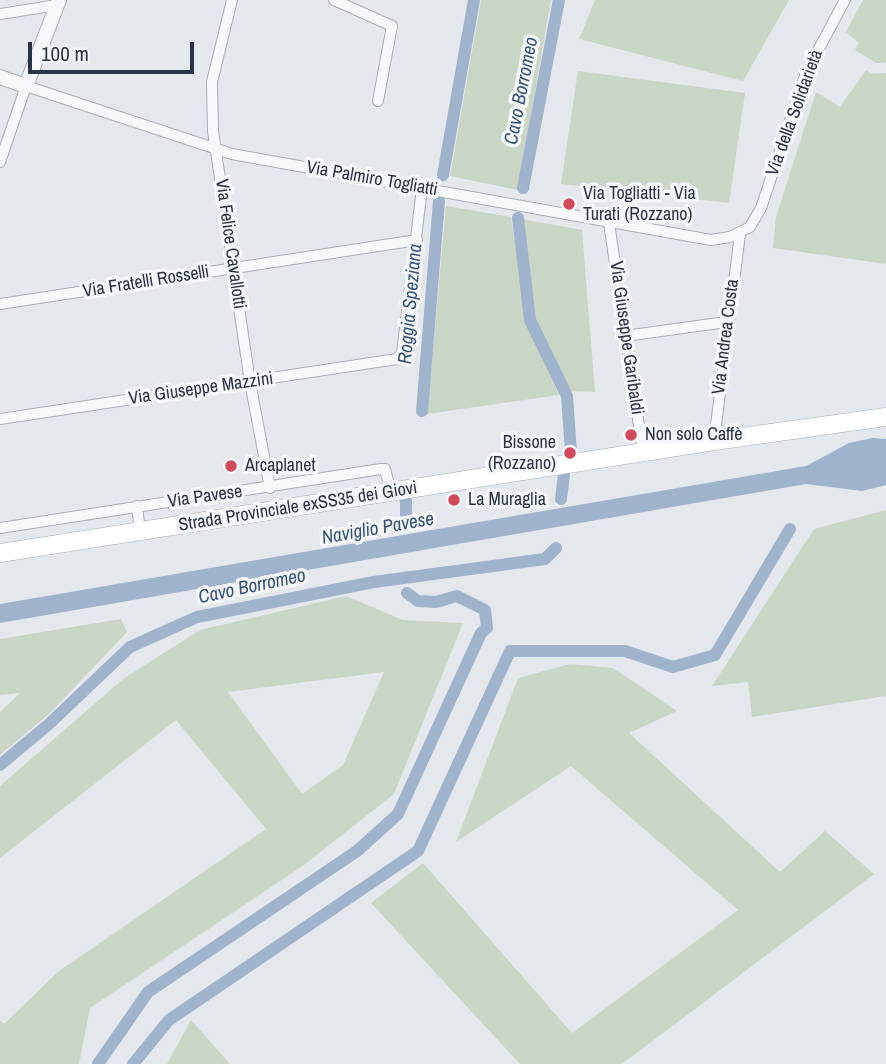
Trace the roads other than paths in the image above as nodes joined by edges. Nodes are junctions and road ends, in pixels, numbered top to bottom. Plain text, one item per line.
1 (232, 0) edge
2 (334, 0) edge
3 (845, 0) edge
4 (58, 3) edge
5 (0, 14) edge
6 (0, 77) edge
7 (26, 86) junction
8 (378, 102) dead end
9 (216, 149) junction
10 (0, 162) edge
11 (422, 188) junction
12 (609, 222) junction
13 (750, 227) joint
14 (740, 234) junction
15 (417, 240) junction
16 (234, 268) junction
17 (0, 304) edge
18 (726, 322) junction
19 (625, 336) junction
20 (250, 382) junction
21 (886, 417) edge
22 (0, 419) edge
23 (714, 441) junction
24 (643, 453) junction
25 (270, 488) junction
26 (391, 492) junction
27 (137, 506) junction
28 (0, 528) edge
29 (140, 532) junction
30 (0, 553) edge

1 - 9 street, Via Felice Cavallotti
2 - 8 street
3 - 13 street, Via della Solidarietà
4 - 5 street
4 - 7 street
6 - 7 street, Via Palmiro Togliatti
7 - 9 street, Via Palmiro Togliatti
7 - 10 street
9 - 11 street, Via Palmiro Togliatti
9 - 16 street, Via Felice Cavallotti
11 - 12 street, Via Palmiro Togliatti
11 - 15 street
12 - 14 street, Via Palmiro Togliatti
12 - 19 street, Via Giuseppe Garibaldi
13 - 14 street, Via Palmiro Togliatti
14 - 18 street, Via Andrea Costa
15 - 16 street, Via Fratelli Rosselli
15 - 20 street, Via Giuseppe Mazzini
16 - 17 street, Via Fratelli Rosselli
16 - 20 street, Via Felice Cavallotti
18 - 19 street
18 - 23 street, Via Andrea Costa
19 - 24 street, Via Giuseppe Garibaldi
20 - 22 street, Via Giuseppe Mazzini
20 - 25 street, Via Felice Cavallotti
21 - 23 main road, Strada Provinciale exSS35 dei Giovi
23 - 24 main road, Strada Provinciale exSS35 dei Giovi
24 - 26 main road, Strada Provinciale exSS35 dei Giovi
25 - 26 street, Via Pavese
25 - 27 street, Via Pavese
26 - 29 main road, Strada Provinciale exSS35 dei Giovi
27 - 28 street, Via Pavese
27 - 29 street
29 - 30 main road, Strada Provinciale exSS35 dei Giovi

